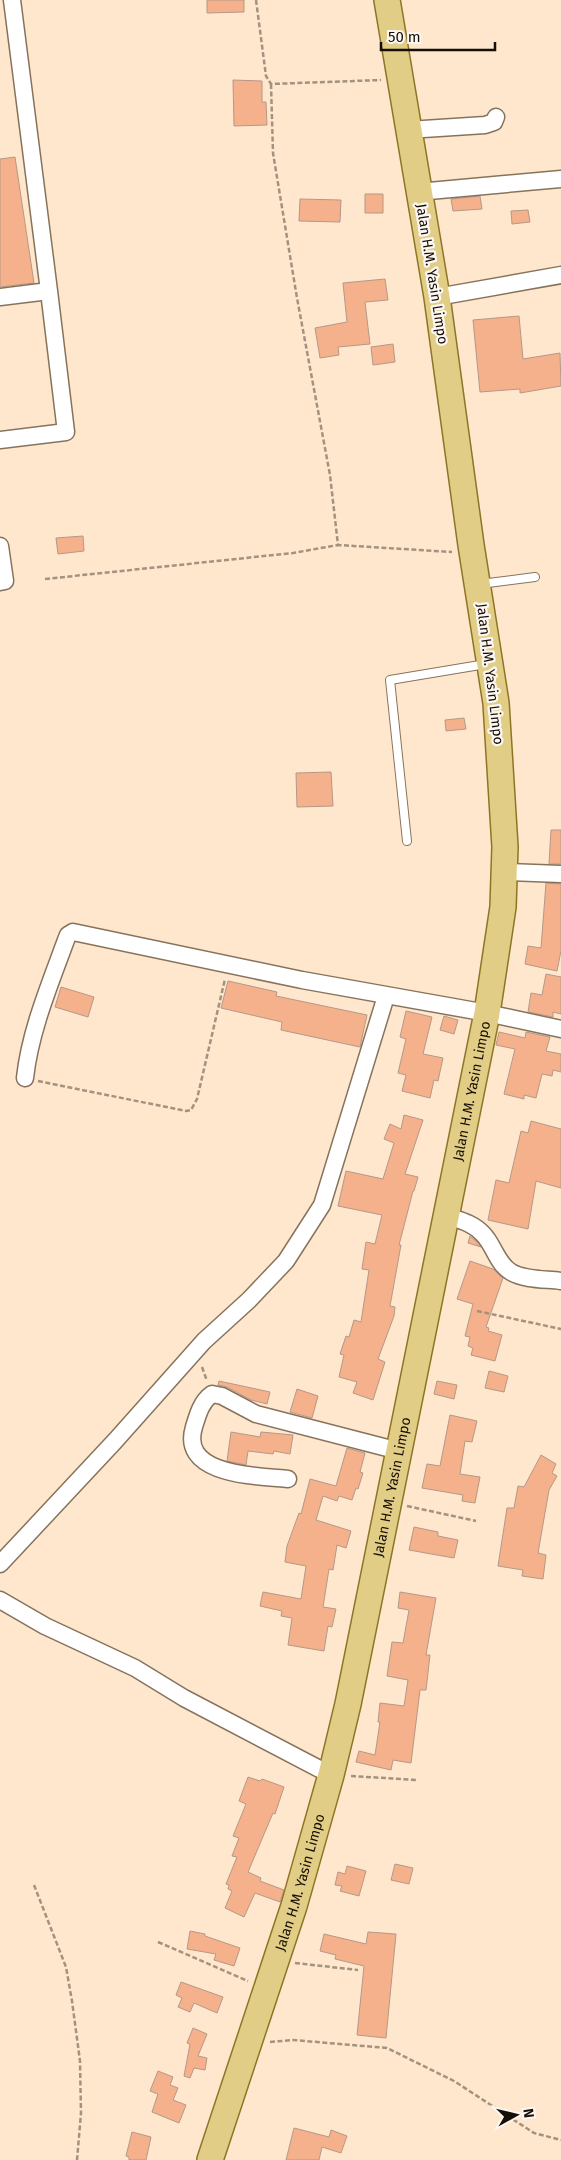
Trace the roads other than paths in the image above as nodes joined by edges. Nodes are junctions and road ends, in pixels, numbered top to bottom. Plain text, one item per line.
1 (12, 0) edge
2 (387, 0) edge
3 (496, 117) dead end
4 (408, 130) junction
5 (561, 179) edge
6 (418, 192) junction
7 (561, 275) edge
8 (49, 291) junction
9 (0, 297) edge
10 (437, 297) junction
11 (0, 440) edge
12 (0, 546) edge
13 (535, 577) dead end
14 (0, 582) edge
15 (478, 585) junction
16 (490, 663) junction
17 (407, 841) dead end
18 (505, 872) junction
19 (561, 874) edge
20 (386, 996) junction
21 (487, 1013) junction
22 (561, 1029) edge
23 (25, 1078) road end
24 (445, 1215) junction
25 (561, 1281) edge
26 (399, 1451) junction
27 (288, 1479) dead end
28 (0, 1564) edge
29 (0, 1600) edge
30 (331, 1775) junction
31 (210, 2160) edge

1 - 8 street
2 - 4 main road, Jalan H.M. Yasin Limpo
3 - 4 street
4 - 6 main road, Jalan H.M. Yasin Limpo
5 - 6 street
6 - 10 main road, Jalan H.M. Yasin Limpo
7 - 10 street
8 - 9 street
8 - 11 street
10 - 15 main road, Jalan H.M. Yasin Limpo
12 - 14 street
13 - 15 lane
15 - 16 main road, Jalan H.M. Yasin Limpo
16 - 17 lane
16 - 18 main road, Jalan H.M. Yasin Limpo
18 - 19 street
18 - 21 main road, Jalan H.M. Yasin Limpo
20 - 21 street
20 - 23 street
20 - 28 street
21 - 22 street
21 - 24 main road, Jalan H.M. Yasin Limpo
24 - 25 street
24 - 26 main road, Jalan H.M. Yasin Limpo
26 - 27 street
26 - 30 main road, Jalan H.M. Yasin Limpo
29 - 30 street
30 - 31 main road, Jalan H.M. Yasin Limpo

